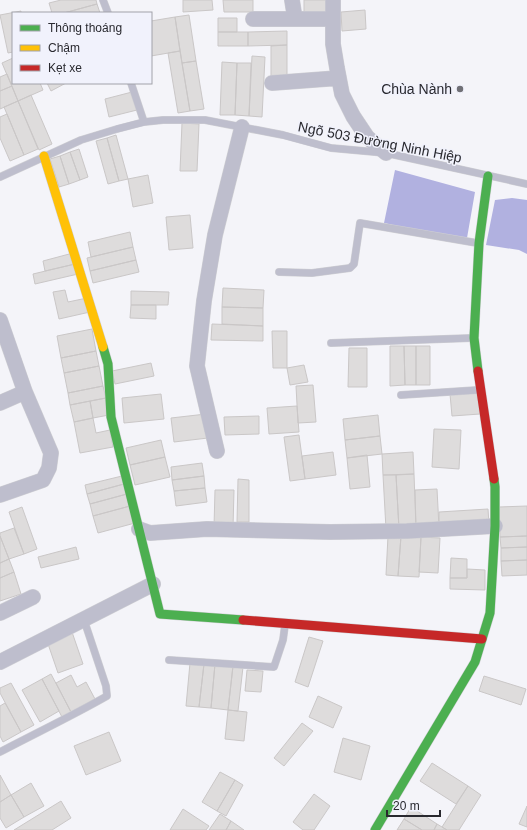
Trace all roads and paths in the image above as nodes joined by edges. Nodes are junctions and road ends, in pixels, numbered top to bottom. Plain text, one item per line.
1 (103, 0) edge
2 (292, 0) edge
3 (333, 0) edge
4 (108, 12) edge
5 (253, 19) dead end
6 (295, 19) junction
7 (333, 20) junction
8 (339, 78) junction
9 (272, 83) dead end
10 (131, 84) edge
11 (144, 122) junction
12 (242, 127) junction
13 (386, 153) junction
14 (44, 156) junction
15 (488, 176) junction
16 (0, 177) edge
17 (527, 184) edge
18 (479, 243) junction
19 (279, 272) dead end
20 (0, 320) edge
21 (474, 338) junction
22 (331, 343) dead end
23 (480, 390) junction
24 (25, 392) junction
25 (400, 395) dead end
26 (0, 403) edge
27 (217, 451) dead end
28 (0, 495) edge
29 (494, 526) junction
30 (139, 529) junction
31 (153, 584) junction
32 (33, 597) dead end
33 (0, 613) edge
34 (84, 620) junction
35 (285, 624) junction
36 (482, 640) junction
37 (170, 660) dead end
38 (0, 662) edge
39 (0, 752) edge
40 (375, 830) edge

1 - 4 lane
2 - 6 street
3 - 7 street
5 - 6 street
6 - 7 street
7 - 8 street
8 - 9 street
8 - 13 street
10 - 11 lane
11 - 12 lane, Ngõ 503 Đường Ninh Hiệp
11 - 14 lane, Ngõ 503 Đường Ninh Hiệp
12 - 13 lane, Ngõ 503 Đường Ninh Hiệp
12 - 27 street
13 - 15 lane, Ngõ 503 Đường Ninh Hiệp
14 - 16 lane, Ngõ 503 Đường Ninh Hiệp
14 - 30 street
15 - 17 lane, Ngõ 503 Đường Ninh Hiệp
15 - 18 street
18 - 19 lane
18 - 21 street
20 - 24 street
21 - 22 lane
21 - 23 street
23 - 25 lane
23 - 29 street
24 - 26 street
24 - 28 street
29 - 30 street
29 - 36 street
30 - 31 street
31 - 34 street
31 - 35 street
32 - 33 street
34 - 38 street
34 - 39 lane
35 - 36 street
35 - 37 lane
36 - 40 street

